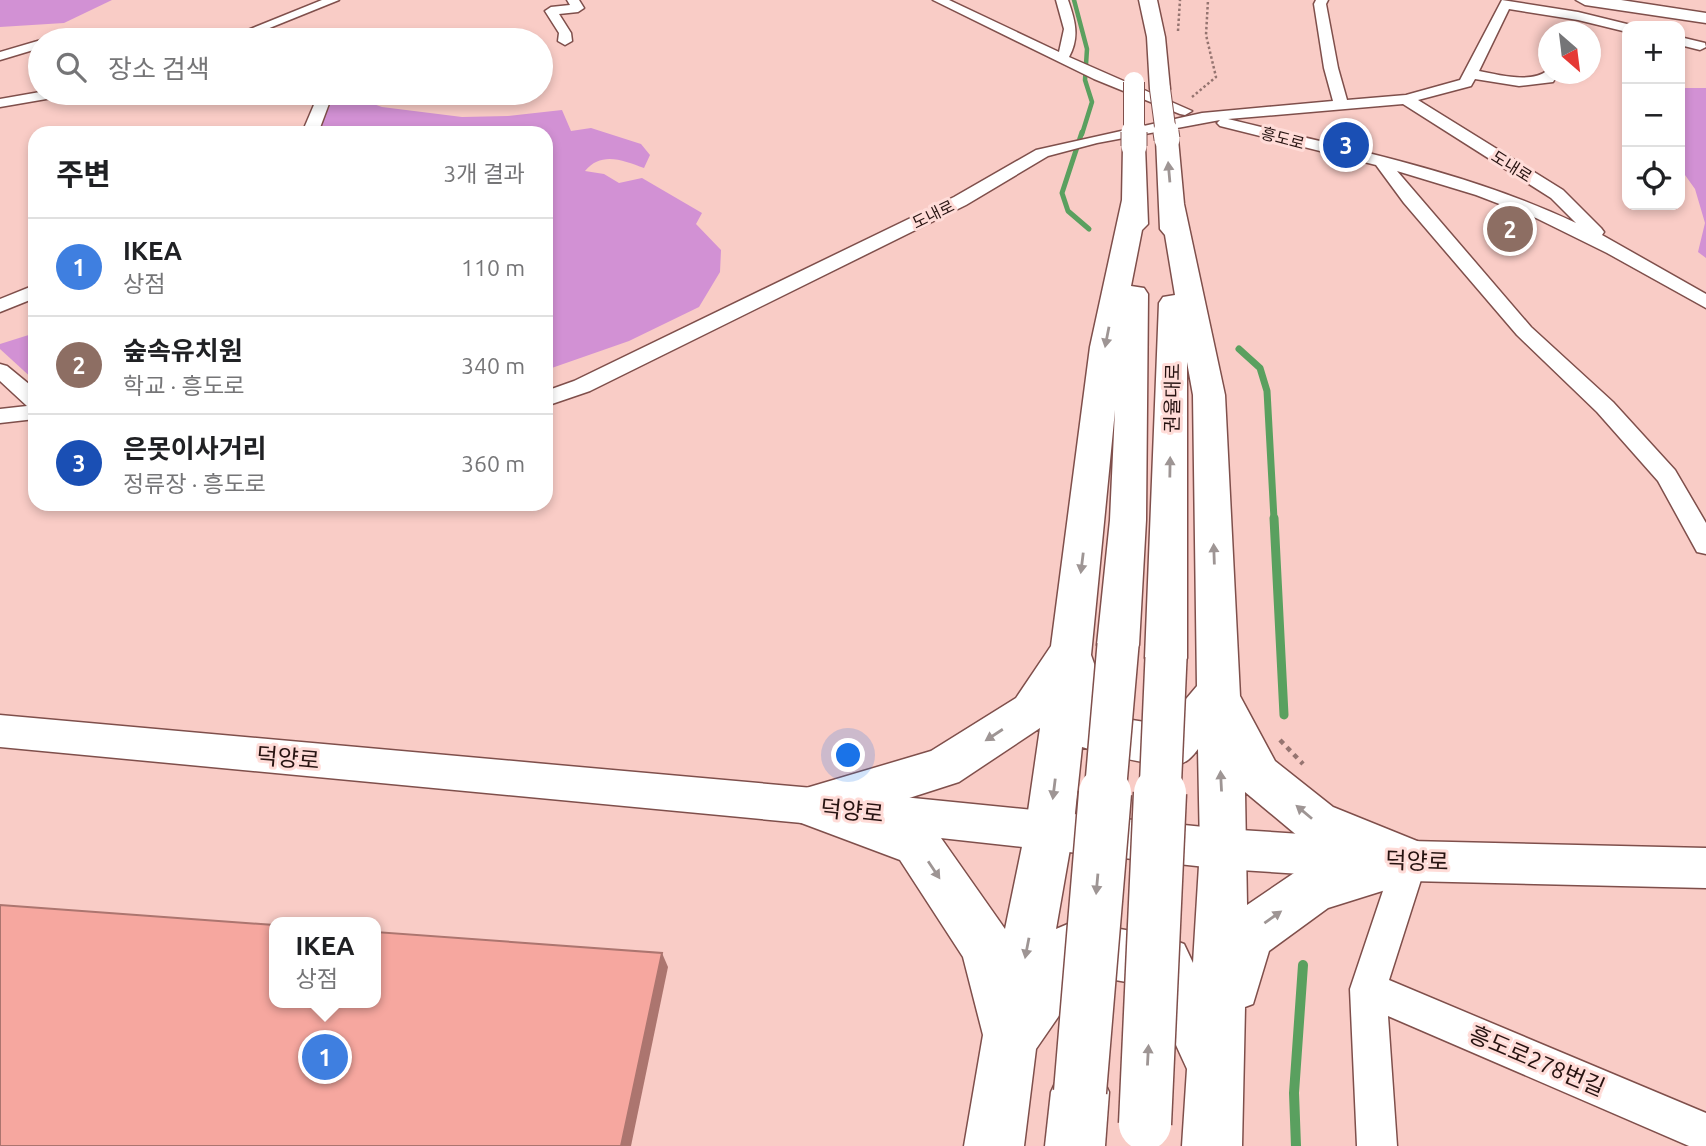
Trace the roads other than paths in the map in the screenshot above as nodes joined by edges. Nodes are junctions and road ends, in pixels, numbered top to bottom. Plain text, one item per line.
1 (333, 0) edge
2 (573, 0) edge
3 (939, 0) edge
4 (1062, 0) edge
5 (1148, 0) edge
6 (1322, 0) edge
7 (1630, 0) edge
8 (1678, 0) edge
9 (1507, 2) edge
10 (1706, 3) edge
11 (1169, 8) dead end
12 (1582, 8) edge
13 (1706, 11) edge
14 (1706, 18) edge
15 (1622, 26) edge
16 (260, 28) edge
17 (1156, 37) junction
18 (565, 41) dead end
19 (1685, 42) edge
20 (1700, 46) dead end
21 (28, 48) edge
22 (0, 56) edge
23 (1065, 60) junction
24 (1134, 72) dead end
25 (1472, 74) junction
26 (1538, 80) edge
27 (28, 98) edge
28 (1406, 99) junction
29 (0, 103) edge
30 (321, 105) edge
31 (1342, 105) junction
32 (1202, 117) junction
33 (313, 126) edge
34 (1383, 164) junction
35 (1172, 205) junction
36 (1608, 246) junction
37 (28, 294) edge
38 (1706, 302) edge
39 (0, 306) edge
40 (0, 370) edge
41 (28, 395) edge
42 (553, 396) edge
43 (28, 413) edge
44 (0, 416) edge
45 (1706, 545) edge
46 (1094, 648) junction
47 (1217, 693) junction
48 (0, 731) edge
49 (813, 806) junction
50 (1049, 832) junction
51 (1224, 849) junction
52 (1409, 861) junction
53 (1706, 868) edge
54 (1368, 989) junction
55 (1010, 1038) junction
56 (1214, 1066) junction
57 (1077, 1119) edge
58 (1706, 1133) edge
59 (1144, 1135) edge
60 (994, 1146) edge
61 (1212, 1146) edge
62 (1377, 1146) edge

1 - 16 street
2 - 18 street
3 - 23 street, 흥도로
4 - 23 street
5 - 17 highway
6 - 31 street
7 - 13 highway
8 - 10 highway
9 - 12 street
9 - 25 street
11 - 17 highway
12 - 14 highway
12 - 15 street
35 -> 17 highway, 권율대로, bridge
19 - 20 street
21 - 22 street
23 - 32 street, 흥도로
24 -> 46 highway, bridge
25 - 26 street
25 - 28 street, 도내로
27 - 29 street
28 - 31 street, 도내로
28 - 36 street, 도내로
30 - 33 street
31 - 32 street, 도내로
32 - 34 street, 흥도로
32 - 42 street, 도내로
34 - 36 street, 흥도로
34 - 45 street
47 -> 35 highway
59 -> 35 highway, 권율대로, bridge
36 - 38 street, 흥도로
37 - 39 street
40 - 41 street
43 - 44 street
46 - 47 highway
46 -> 49 highway
46 -> 50 highway
46 -> 57 highway, bridge
51 -> 47 highway
52 -> 47 highway
48 - 49 main road, 덕양로
49 - 50 main road, 덕양로
49 -> 55 highway
50 - 51 main road, 덕양로
50 -> 55 highway
51 - 52 main road, 덕양로
51 - 56 highway
52 - 53 main road, 덕양로
52 - 54 street
56 -> 52 highway
54 - 58 street, 흥도로278번길
54 - 62 street
55 - 56 highway
55 - 60 highway
56 - 61 highway

